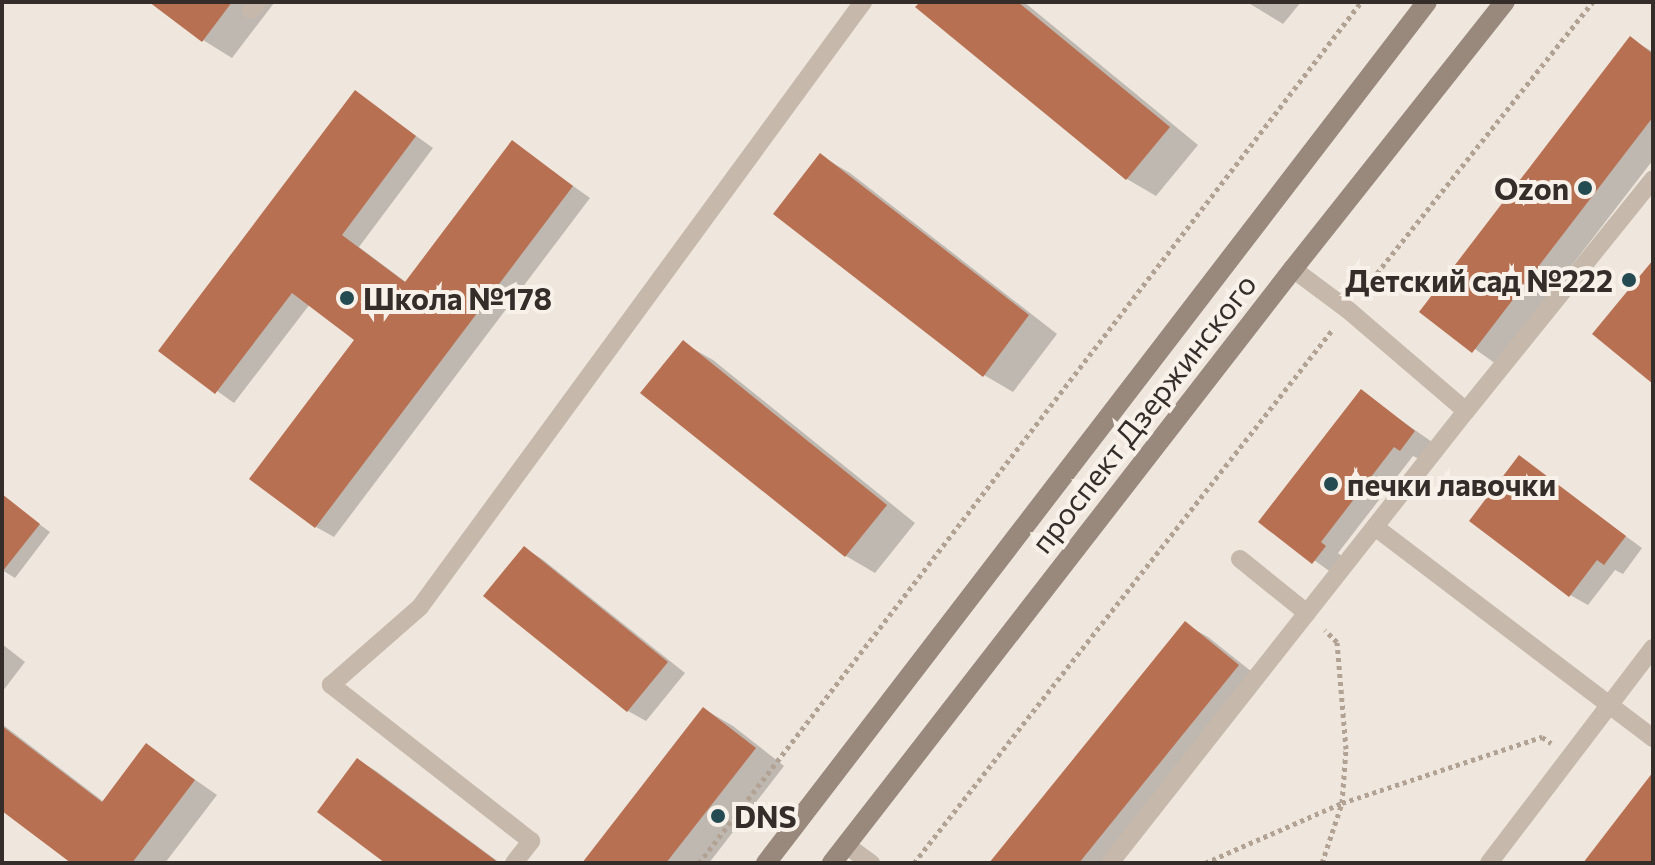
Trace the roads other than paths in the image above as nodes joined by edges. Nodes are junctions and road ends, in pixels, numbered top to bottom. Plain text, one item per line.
1 (863, 2) edge
2 (1427, 2) edge
3 (1505, 2) edge
4 (1653, 179) edge
5 (1293, 269) junction
6 (1466, 411) junction
7 (1375, 527) junction
8 (1240, 559) dead end
9 (1307, 613) junction
10 (1653, 648) edge
11 (1609, 704) junction
12 (1653, 738) edge
13 (846, 845) junction
14 (1116, 861) edge
15 (514, 863) edge
16 (766, 863) edge
17 (832, 863) edge
18 (871, 863) edge
19 (1489, 863) edge

1 - 15 lane
2 - 16 main road, проспект Дзержинского
3 - 5 main road, проспект Дзержинского
4 - 6 lane
5 - 6 lane
5 - 13 main road, проспект Дзержинского
6 - 7 lane
7 - 9 lane
7 - 11 lane
8 - 9 lane
9 - 14 lane
10 - 11 lane
11 - 12 lane
11 - 19 lane
13 - 17 main road, проспект Дзержинского
13 - 18 lane

